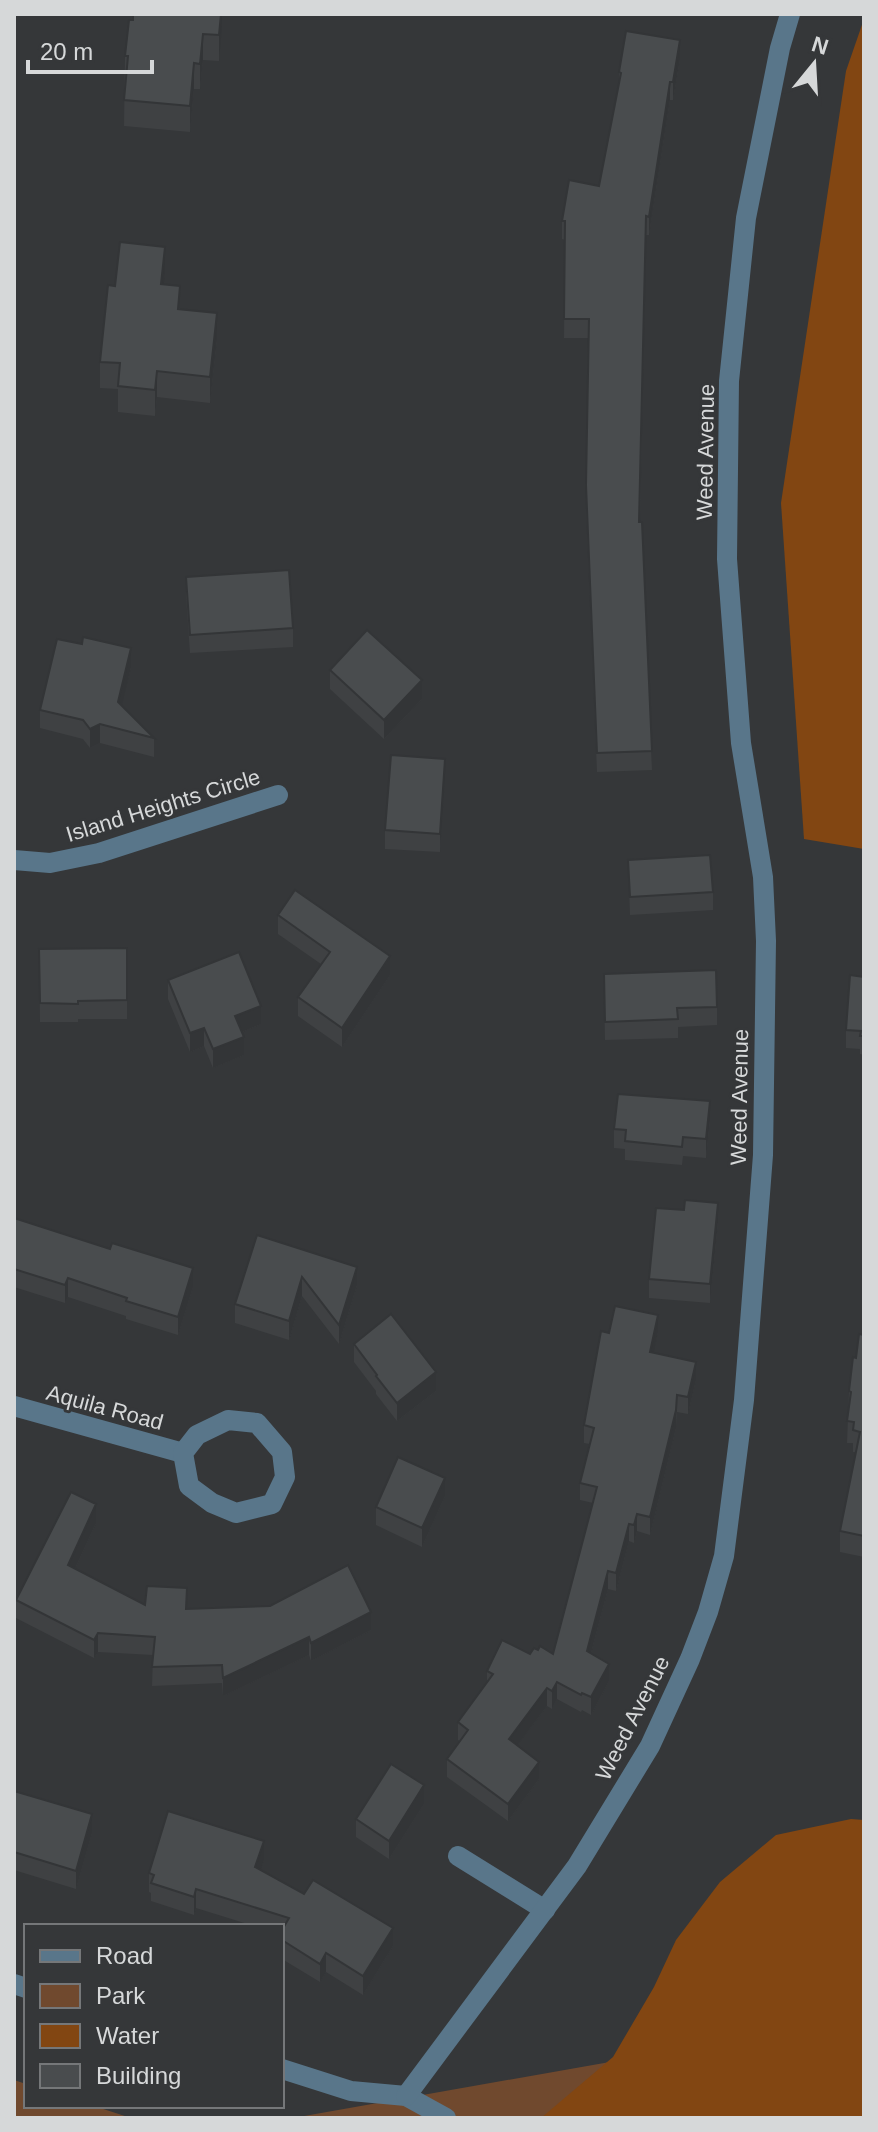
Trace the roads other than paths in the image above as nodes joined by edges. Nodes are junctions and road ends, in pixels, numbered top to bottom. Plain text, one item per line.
1 (790, 14) edge
2 (278, 795) dead end
3 (14, 860) edge
4 (14, 1406) edge
5 (183, 1453) junction
6 (458, 1856) dead end
7 (545, 1910) junction
8 (284, 2070) edge
9 (406, 2096) junction
10 (412, 2118) edge
11 (446, 2118) edge

1 - 7 street, Weed Avenue
2 - 3 street, Island Heights Circle
4 - 5 street, Aquila Road
5 - 5 street, Aquila Road
6 - 7 street
7 - 9 street, Weed Avenue
8 - 9 street
9 - 10 street
9 - 11 street

